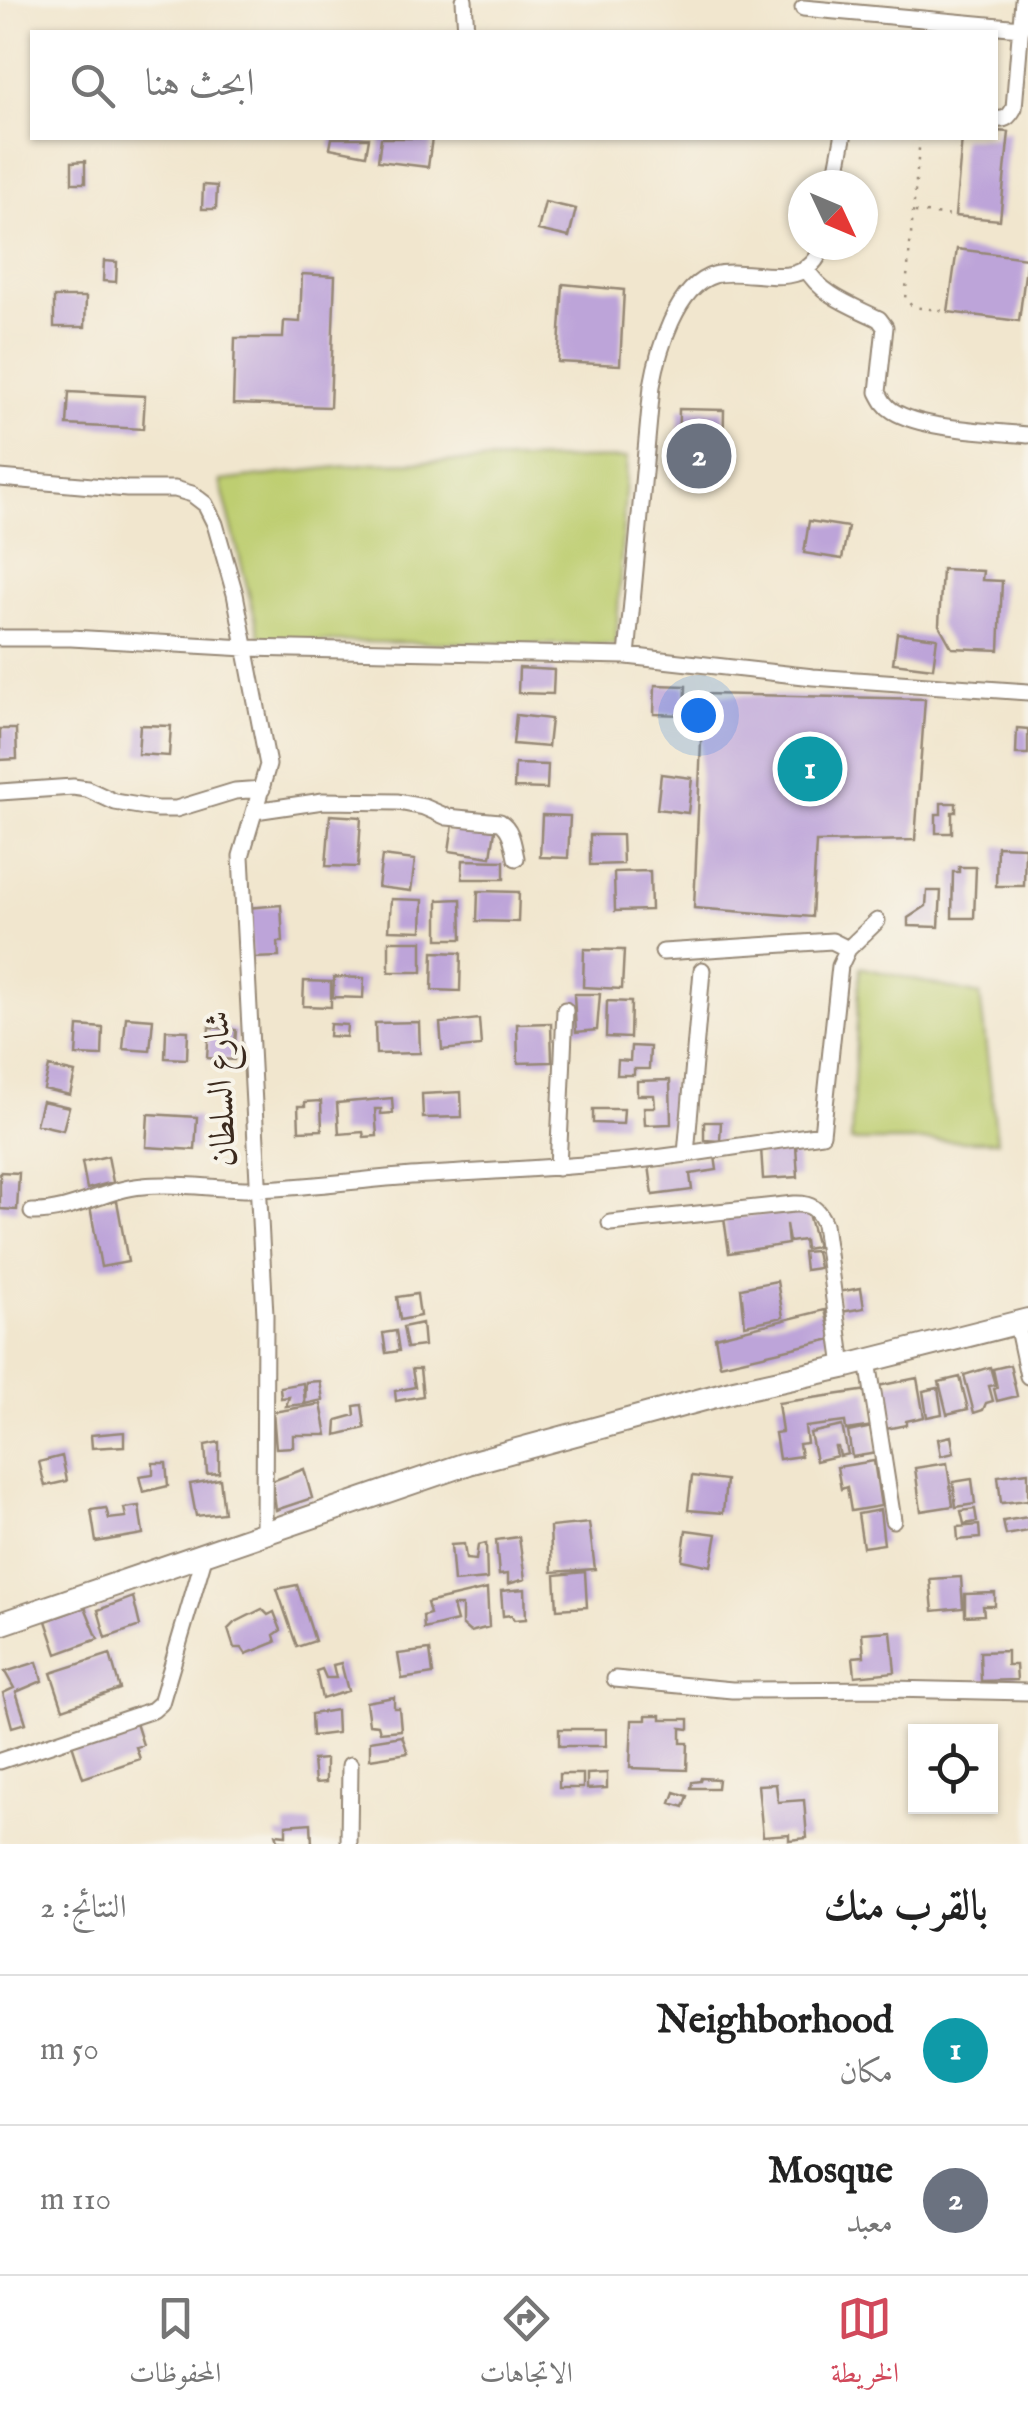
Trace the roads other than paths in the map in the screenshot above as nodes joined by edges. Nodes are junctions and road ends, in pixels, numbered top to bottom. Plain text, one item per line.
1 (464, 0) edge
2 (1023, 0) edge
3 (803, 8) dead end
4 (1020, 28) junction
5 (466, 30) edge
6 (998, 119) edge
7 (844, 140) edge
8 (837, 170) edge
9 (816, 260) edge
10 (806, 268) junction
11 (1028, 434) edge
12 (0, 478) edge
13 (0, 638) edge
14 (246, 648) junction
15 (627, 656) junction
16 (1028, 692) edge
17 (262, 789) junction
18 (0, 792) edge
19 (256, 811) junction
20 (516, 858) dead end
21 (877, 920) dead end
22 (848, 948) junction
23 (663, 952) dead end
24 (702, 970) dead end
25 (565, 1010) dead end
26 (686, 1154) junction
27 (558, 1168) junction
28 (257, 1189) junction
29 (32, 1212) dead end
30 (610, 1222) dead end
31 (1022, 1322) edge
32 (868, 1361) junction
33 (843, 1367) junction
34 (1028, 1376) edge
35 (894, 1520) dead end
36 (264, 1533) junction
37 (205, 1554) junction
38 (0, 1624) edge
39 (615, 1679) dead end
40 (1028, 1692) edge
41 (0, 1761) edge
42 (350, 1766) dead end
43 (349, 1844) edge

1 - 5 street
2 - 4 street
3 - 4 street
4 - 6 street
7 - 8 street
9 - 10 street
10 - 11 street
10 - 15 street
12 - 14 street, شارع السلطان
13 - 14 street
14 - 15 street
14 - 17 street, شارع السلطان
15 - 16 street
17 - 18 street
17 - 19 street, شارع السلطان
19 - 20 street
19 - 28 street, شارع السلطان
21 - 22 street
22 - 23 street
22 - 26 street
24 - 26 street
25 - 27 street
26 - 27 street
27 - 28 street
28 - 29 street
28 - 36 street, شارع السلطان
30 - 33 street
31 - 32 street
31 - 34 street
32 - 33 street
32 - 35 street
33 - 36 street
36 - 37 street
37 - 38 street
37 - 41 street
39 - 40 street
42 - 43 street

